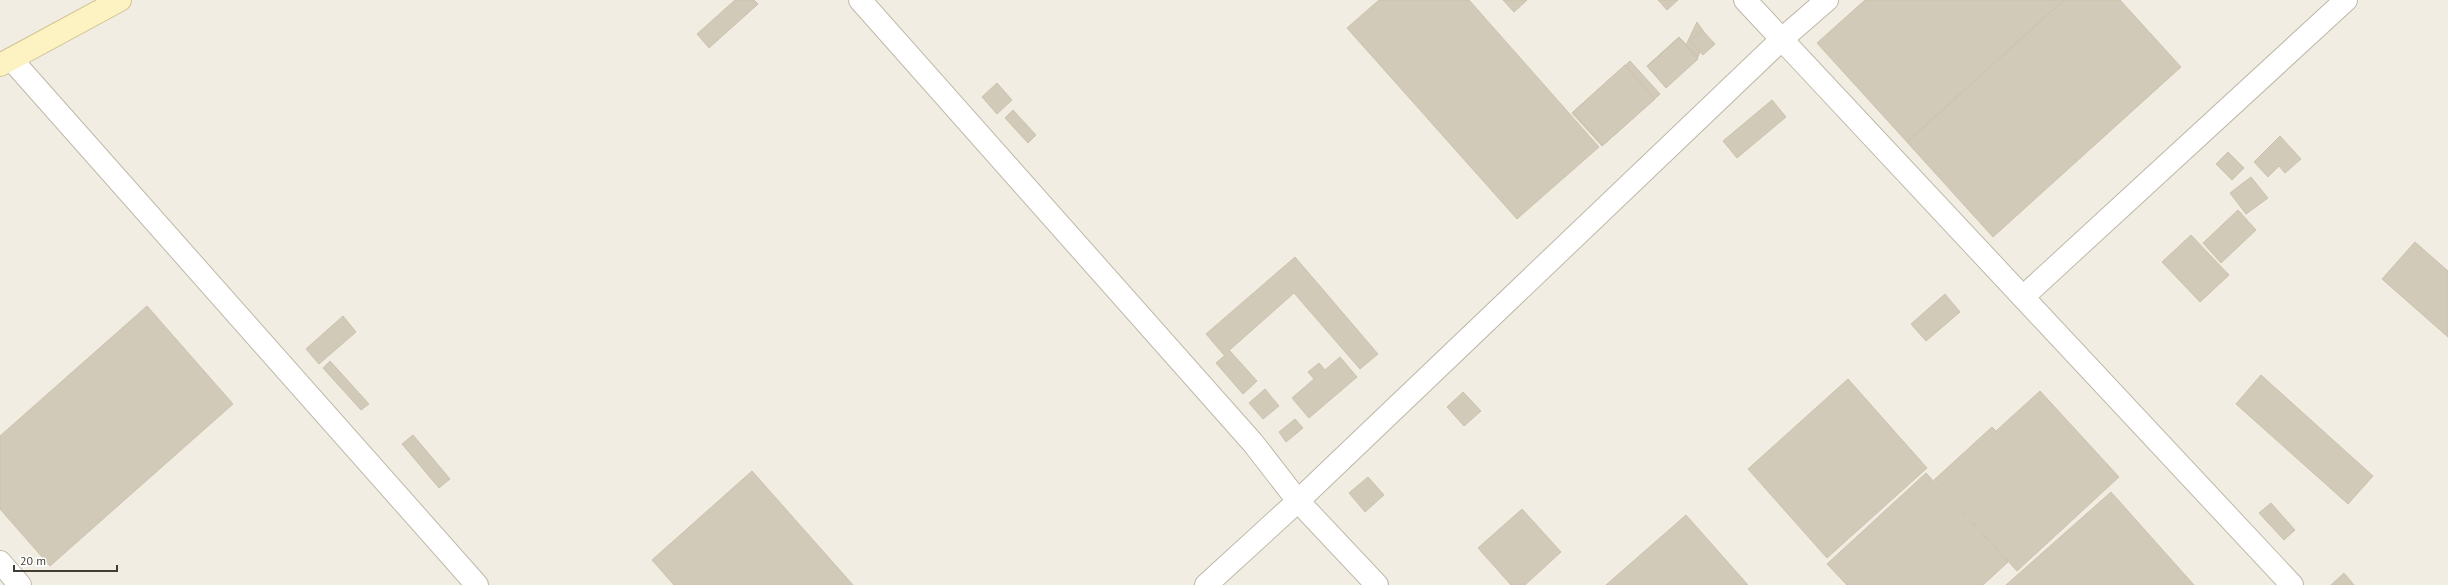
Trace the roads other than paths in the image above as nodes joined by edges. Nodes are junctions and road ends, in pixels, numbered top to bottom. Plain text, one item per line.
1 (120, 0) edge
2 (860, 0) edge
3 (1745, 0) edge
4 (1827, 0) edge
5 (2346, 0) edge
6 (1782, 39) junction
7 (5, 62) edge
8 (2023, 297) junction
9 (1298, 501) junction
10 (0, 562) edge
11 (20, 585) edge
12 (477, 585) edge
13 (1206, 585) edge
14 (1377, 585) edge
15 (2292, 585) edge

1 - 7 main road
2 - 9 street
3 - 6 street
4 - 6 street
5 - 8 street
6 - 8 street
6 - 9 street
7 - 12 street
8 - 15 street
9 - 13 street
9 - 14 street
10 - 11 street

